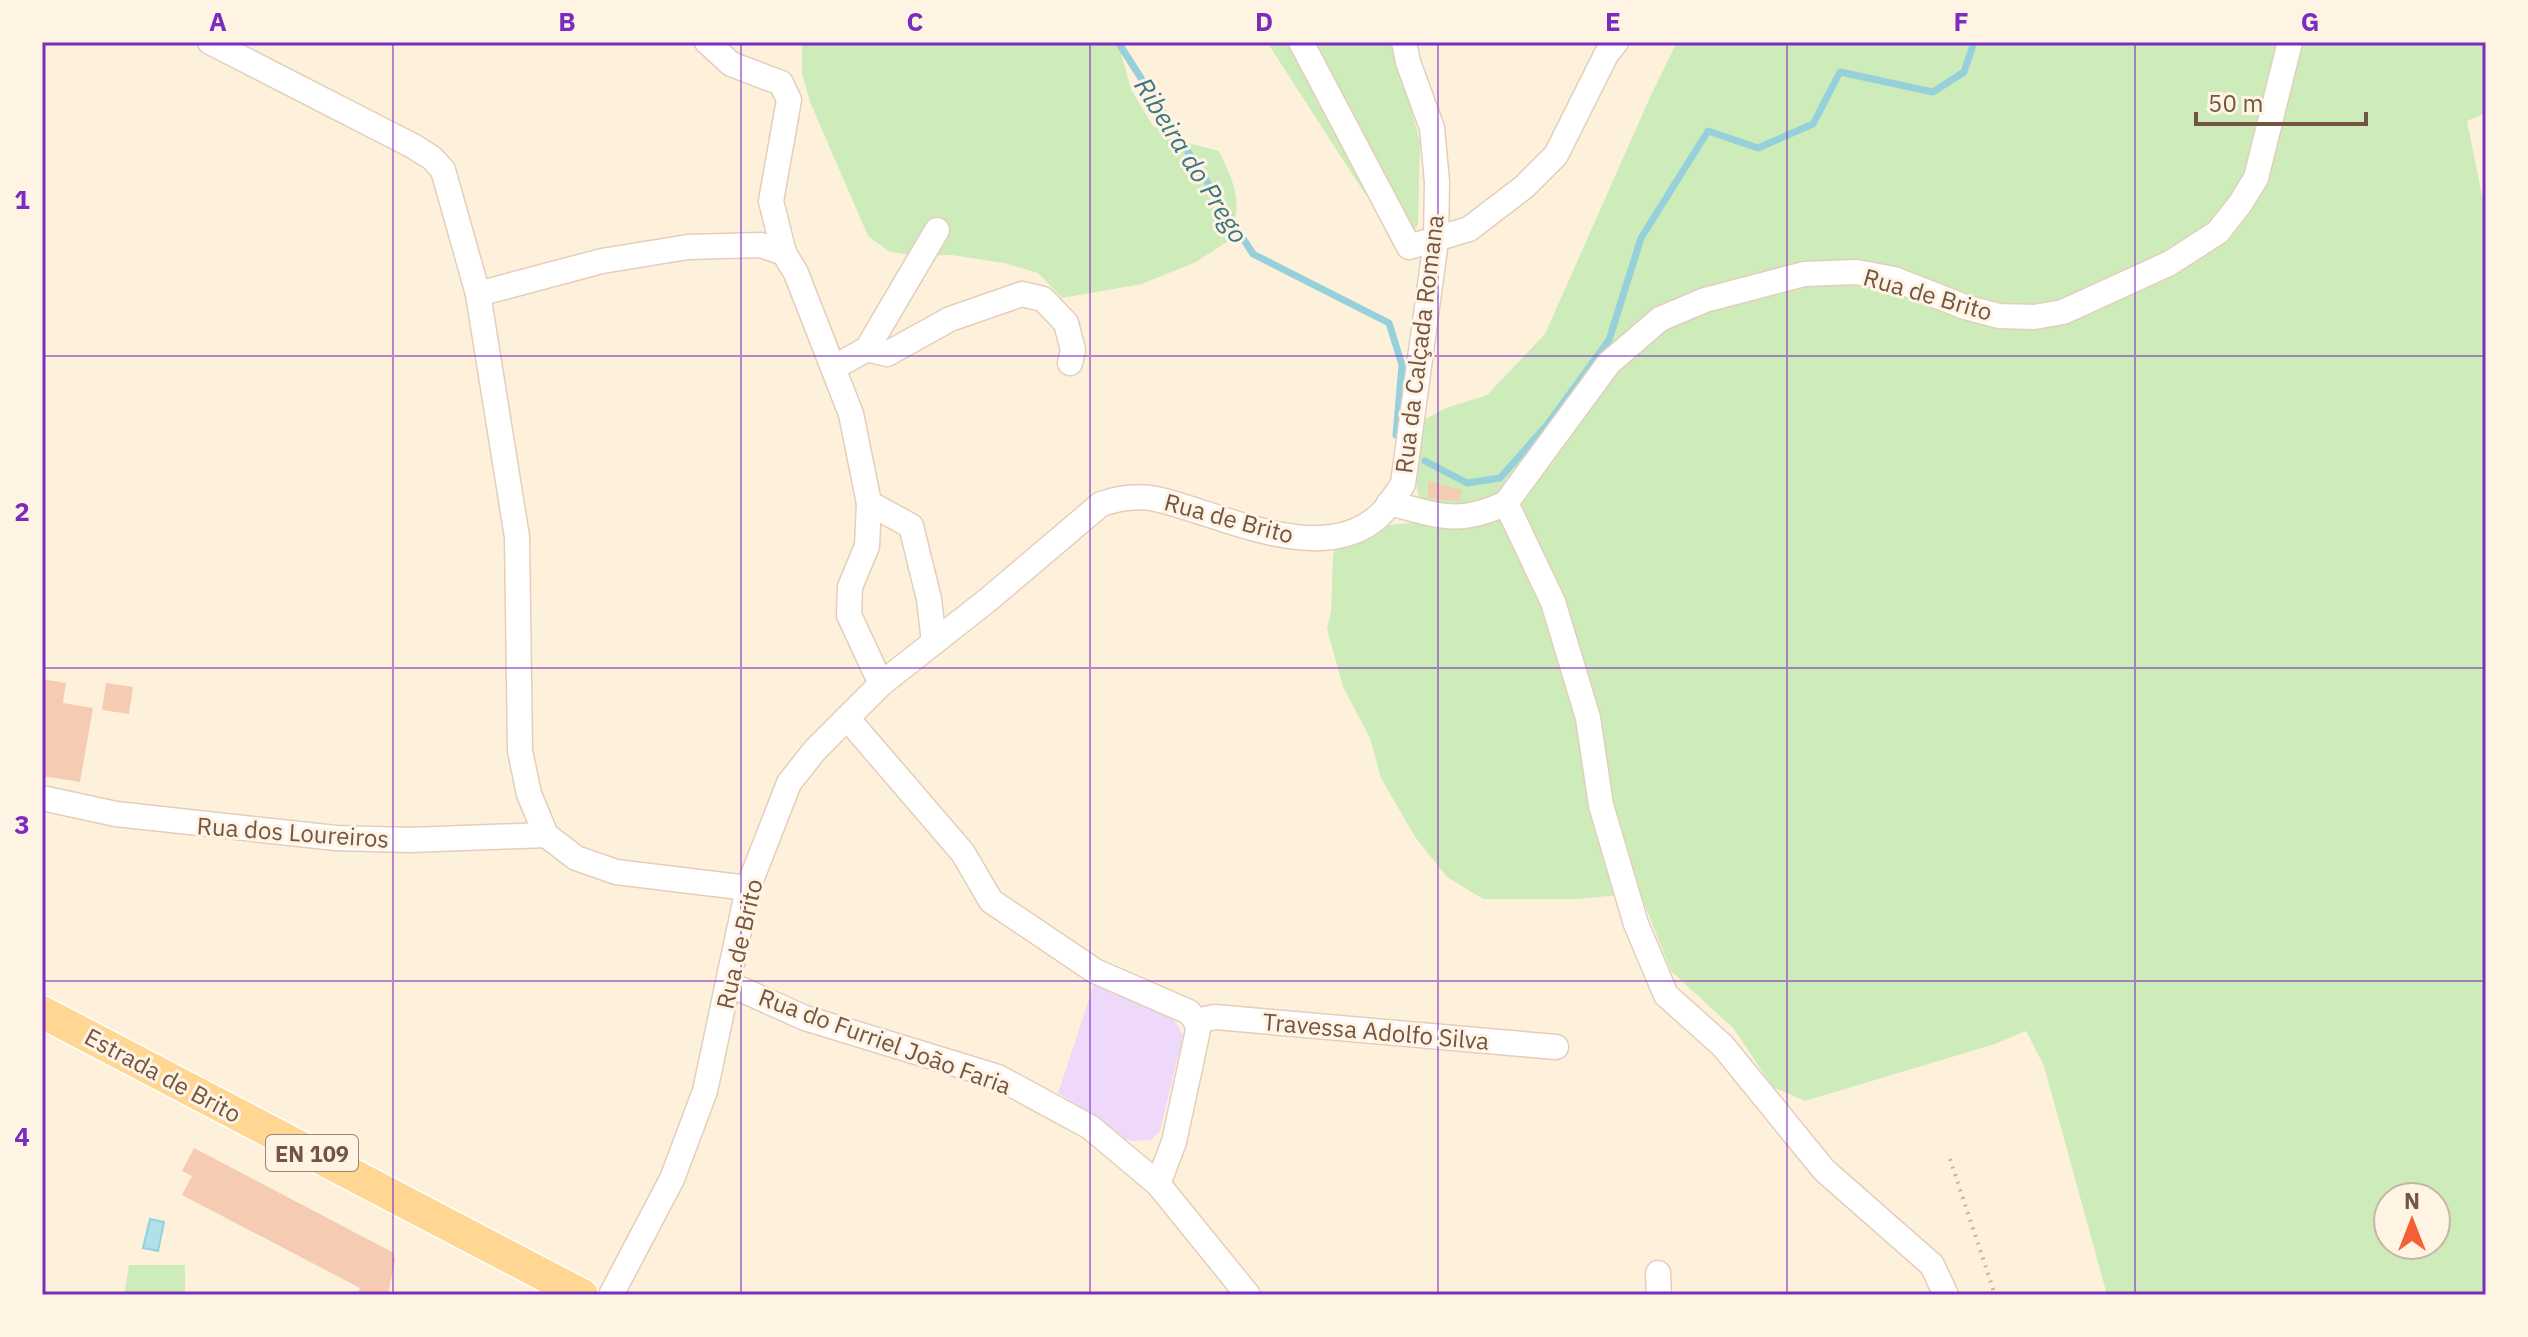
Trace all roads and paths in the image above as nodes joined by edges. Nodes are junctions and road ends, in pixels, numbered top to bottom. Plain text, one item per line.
1 (210, 42) edge
2 (707, 42) edge
3 (1301, 42) edge
4 (1404, 42) edge
5 (1616, 42) edge
6 (2290, 42) edge
7 (937, 230) dead end
8 (1436, 241) junction
9 (784, 253) junction
10 (478, 294) junction
11 (867, 349) junction
12 (1070, 363) dead end
13 (833, 368) junction
14 (869, 503) junction
15 (1389, 503) junction
16 (1506, 503) junction
17 (934, 642) junction
18 (881, 684) junction
19 (847, 718) junction
20 (42, 798) edge
21 (546, 835) junction
22 (748, 888) junction
23 (729, 984) junction
24 (42, 1012) edge
25 (1196, 1021) junction
26 (1556, 1047) dead end
27 (1950, 1159) dead end
28 (1158, 1184) junction
29 (582, 1295) edge
30 (611, 1295) edge
31 (1248, 1295) edge
32 (1946, 1295) edge
33 (1995, 1295) edge

1 - 10 street
2 - 9 street
3 - 8 street
4 - 8 street, Rua da Calçada Romana
5 - 8 street
6 - 16 street, Rua de Brito
7 - 11 street
8 - 15 street, Rua da Calçada Romana
9 - 10 street
9 - 13 street
10 - 21 street
11 - 12 street
11 - 13 street
13 - 14 street
14 - 17 street
14 - 18 street
15 - 16 street
15 - 17 street, Rua de Brito
16 - 32 street
17 - 18 street, Rua de Brito
18 - 19 street, Rua de Brito
19 - 22 street, Rua de Brito
19 - 25 street
20 - 21 street, Rua dos Loureiros
21 - 22 street
22 - 23 street, Rua de Brito
23 - 28 street, Rua do Furriel João Faria
23 - 30 street, Rua de Brito
24 - 29 main road, Estrada de Brito / EN 109
25 - 26 street, Travessa Adolfo Silva
25 - 28 street
27 - 33 path
28 - 31 street, Rua do Furriel João Faria

